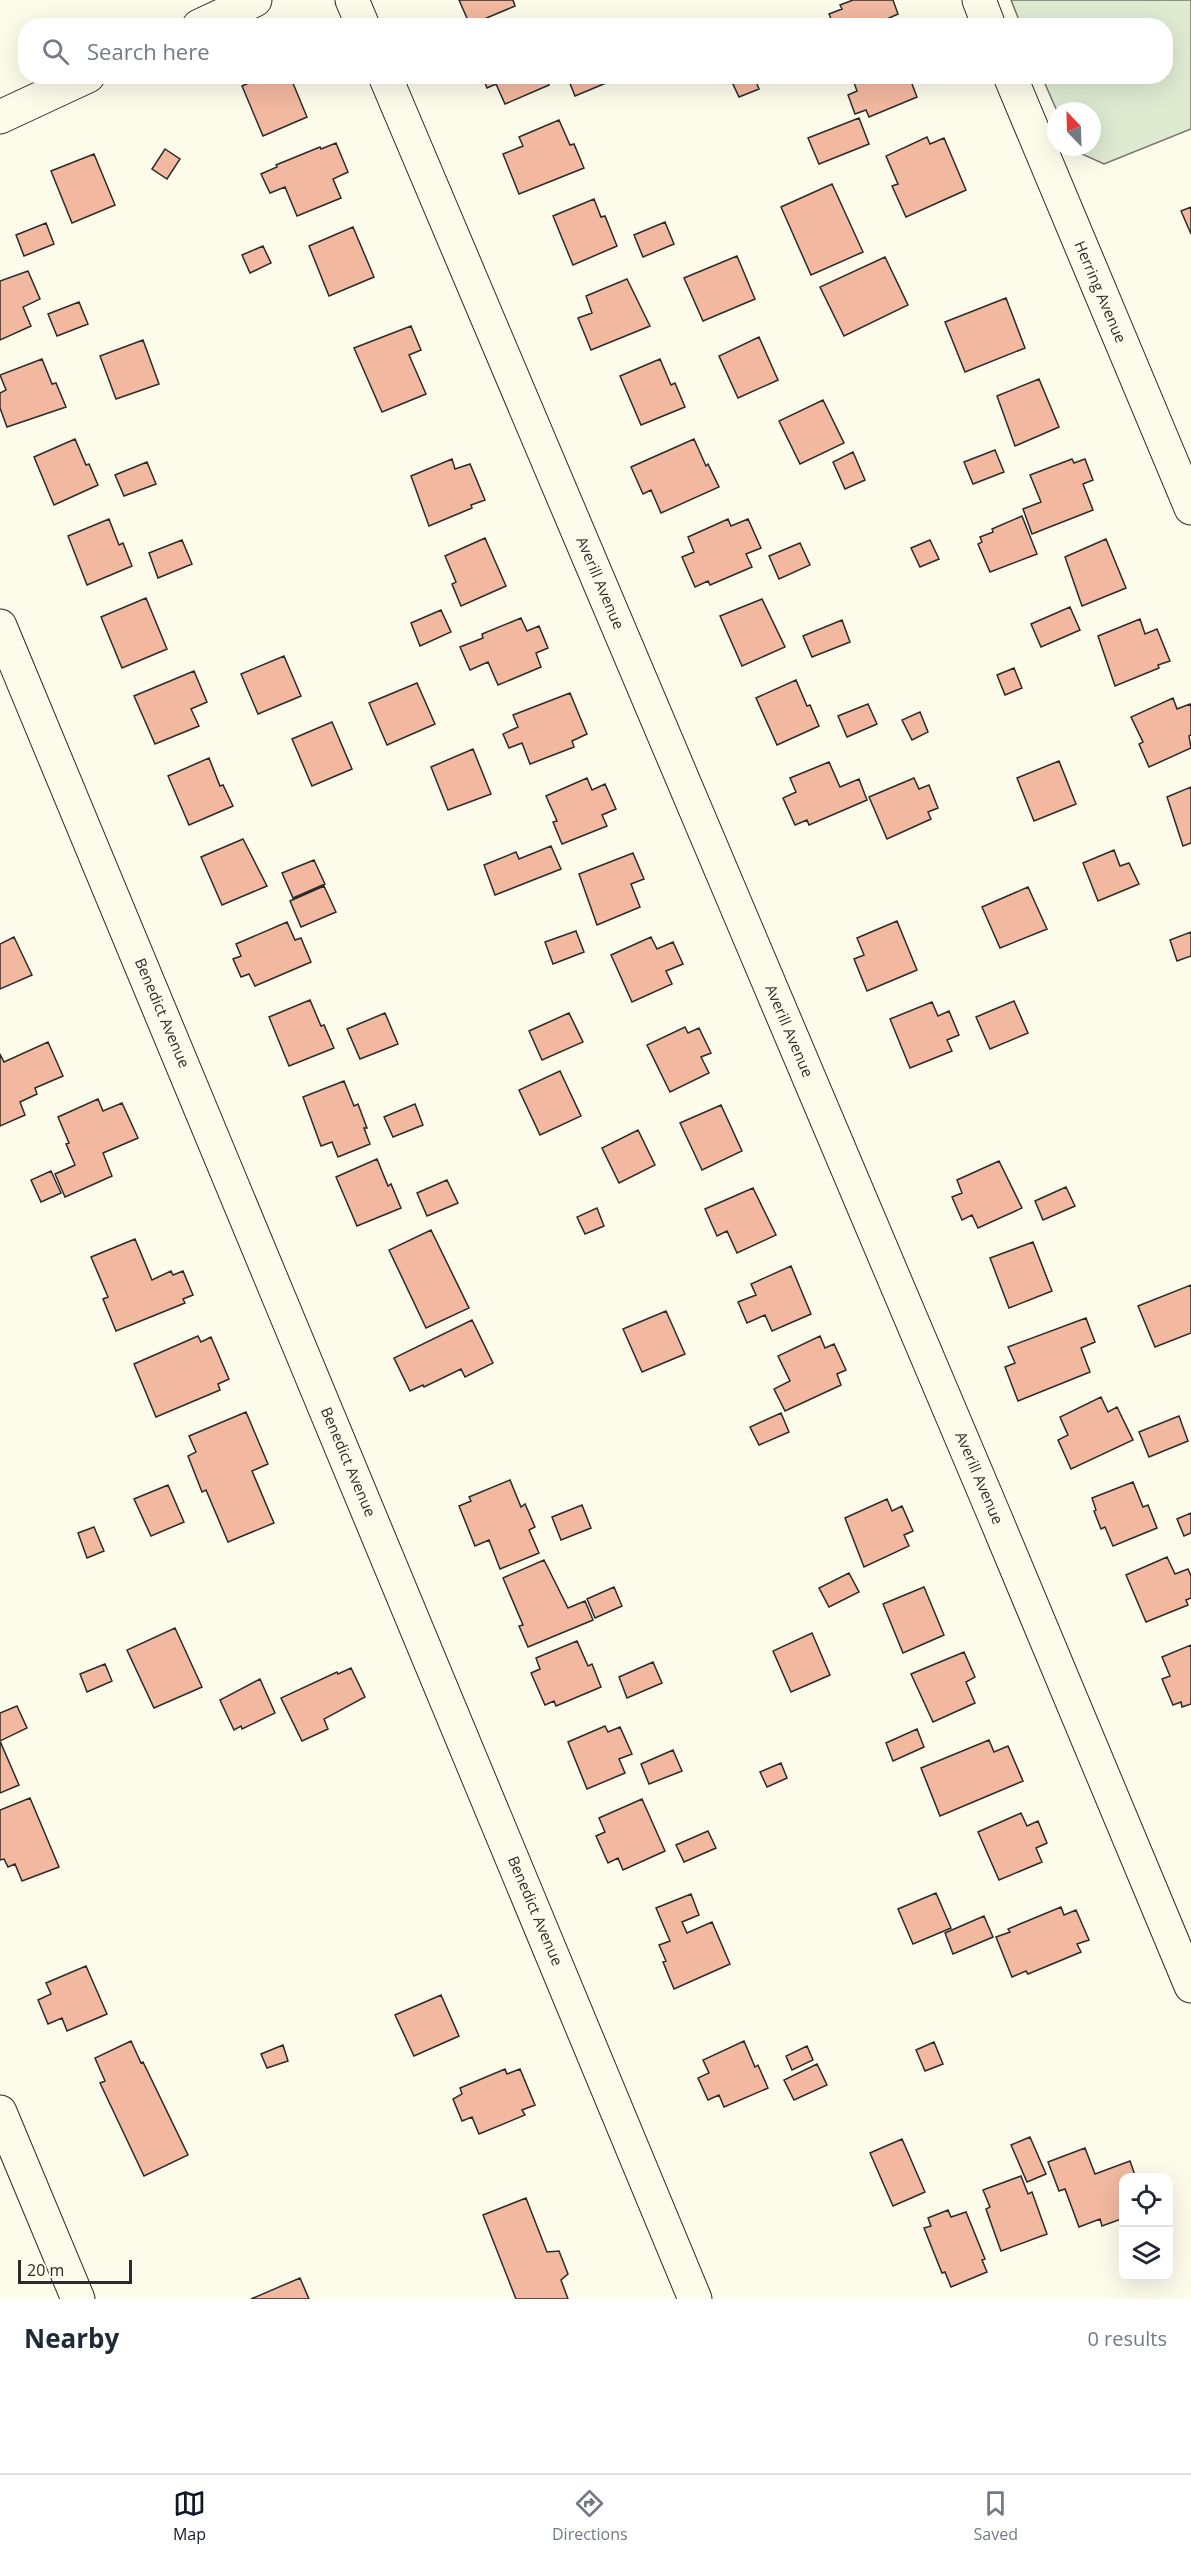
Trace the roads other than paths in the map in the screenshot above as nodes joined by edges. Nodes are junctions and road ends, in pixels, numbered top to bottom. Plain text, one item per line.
1 (255, 0) edge
2 (352, 0) edge
3 (979, 0) edge
4 (217, 18) edge
5 (360, 18) edge
6 (986, 18) edge
7 (71, 84) edge
8 (388, 84) edge
9 (1013, 84) edge
10 (0, 117) edge
11 (1191, 508) edge
12 (0, 626) edge
13 (1191, 1986) edge
14 (0, 2112) edge
15 (78, 2299) edge
16 (695, 2299) edge

1 - 4 street
2 - 5 street
3 - 6 street
7 - 10 street
8 - 13 street, Averill Avenue
9 - 11 street, Herring Avenue
12 - 16 street, Benedict Avenue
14 - 15 street

